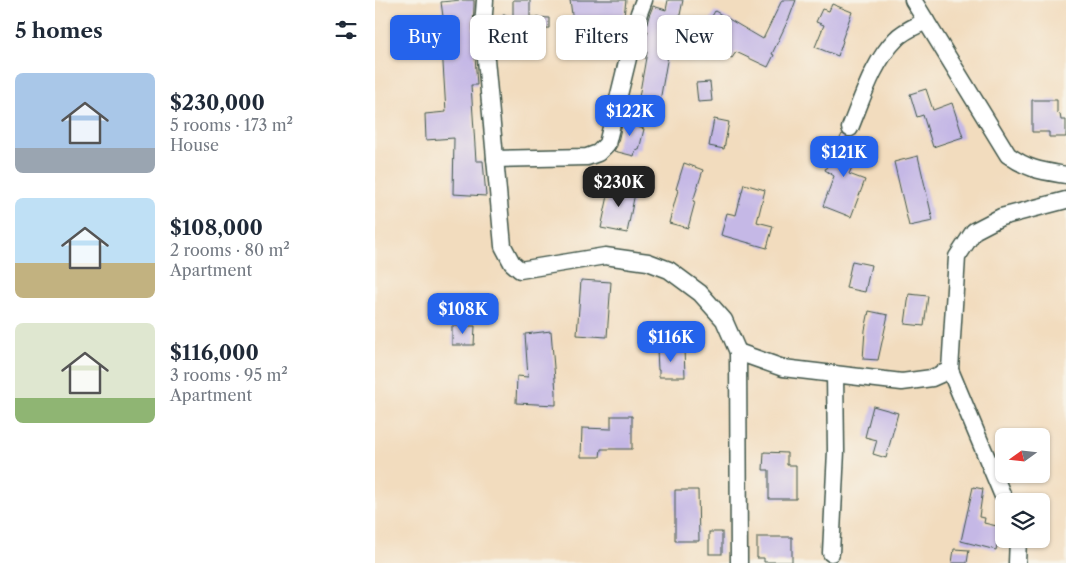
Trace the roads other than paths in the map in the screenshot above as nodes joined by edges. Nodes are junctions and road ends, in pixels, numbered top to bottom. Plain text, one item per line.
1 (485, 0) edge
2 (643, 0) edge
3 (913, 0) edge
4 (925, 21) junction
5 (849, 128) dead end
6 (495, 159) junction
7 (1066, 175) edge
8 (1066, 200) edge
9 (738, 352) junction
10 (950, 370) junction
11 (835, 374) junction
12 (1002, 493) edge
13 (1018, 548) edge
14 (831, 553) dead end
15 (739, 563) edge
16 (1017, 563) edge

1 - 6 street
2 - 6 street
3 - 4 street
4 - 5 street
4 - 7 street
6 - 9 street
8 - 10 street
9 - 11 street
9 - 15 street
10 - 11 street
10 - 12 street
11 - 14 street
13 - 16 street

